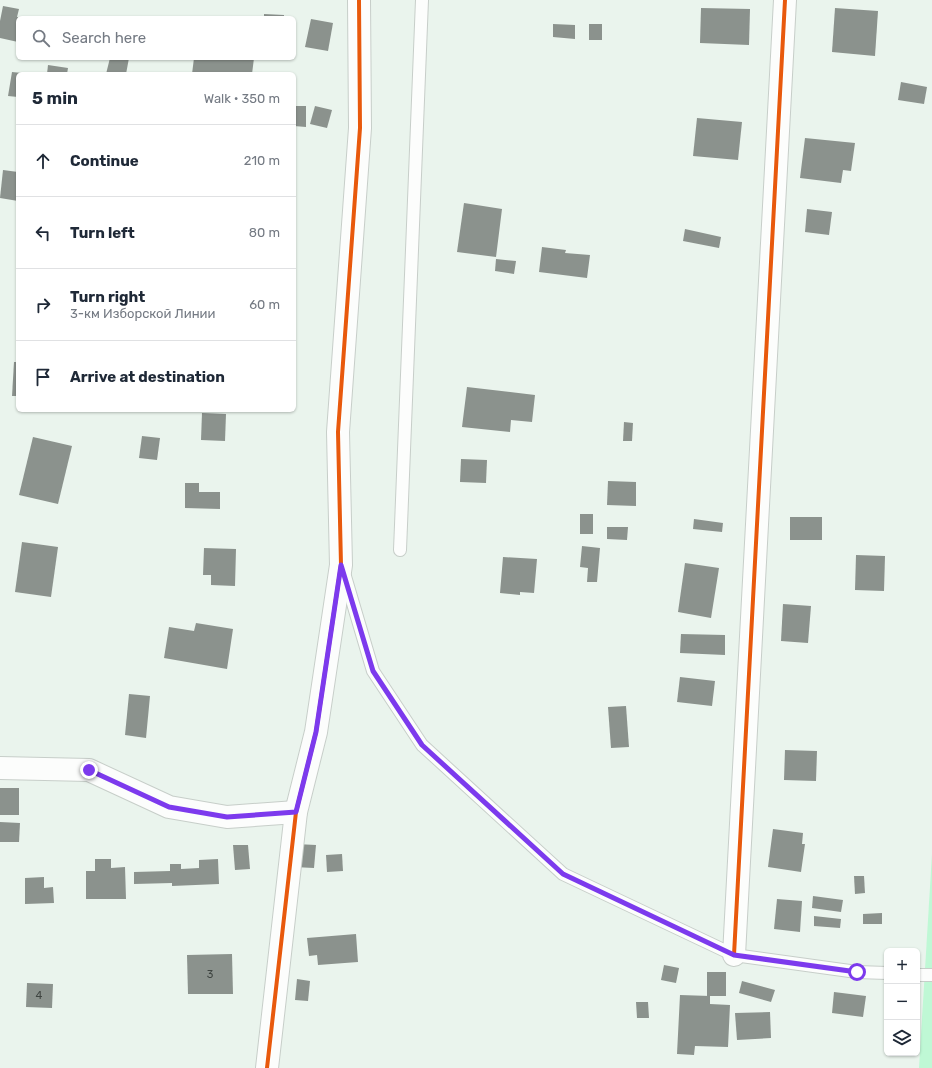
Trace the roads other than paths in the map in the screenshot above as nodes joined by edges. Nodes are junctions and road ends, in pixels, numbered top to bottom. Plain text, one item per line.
1 (359, 0) edge
2 (422, 0) edge
3 (785, 0) edge
4 (400, 550) dead end
5 (341, 565) junction
6 (0, 768) edge
7 (296, 812) junction
8 (734, 955) junction
9 (884, 973) edge
10 (920, 975) edge
11 (932, 975) edge
12 (267, 1068) edge

1 - 5 street
2 - 4 lane
3 - 8 street
5 - 7 street
5 - 8 lane
6 - 7 street
7 - 12 street
8 - 9 lane
10 - 11 lane

